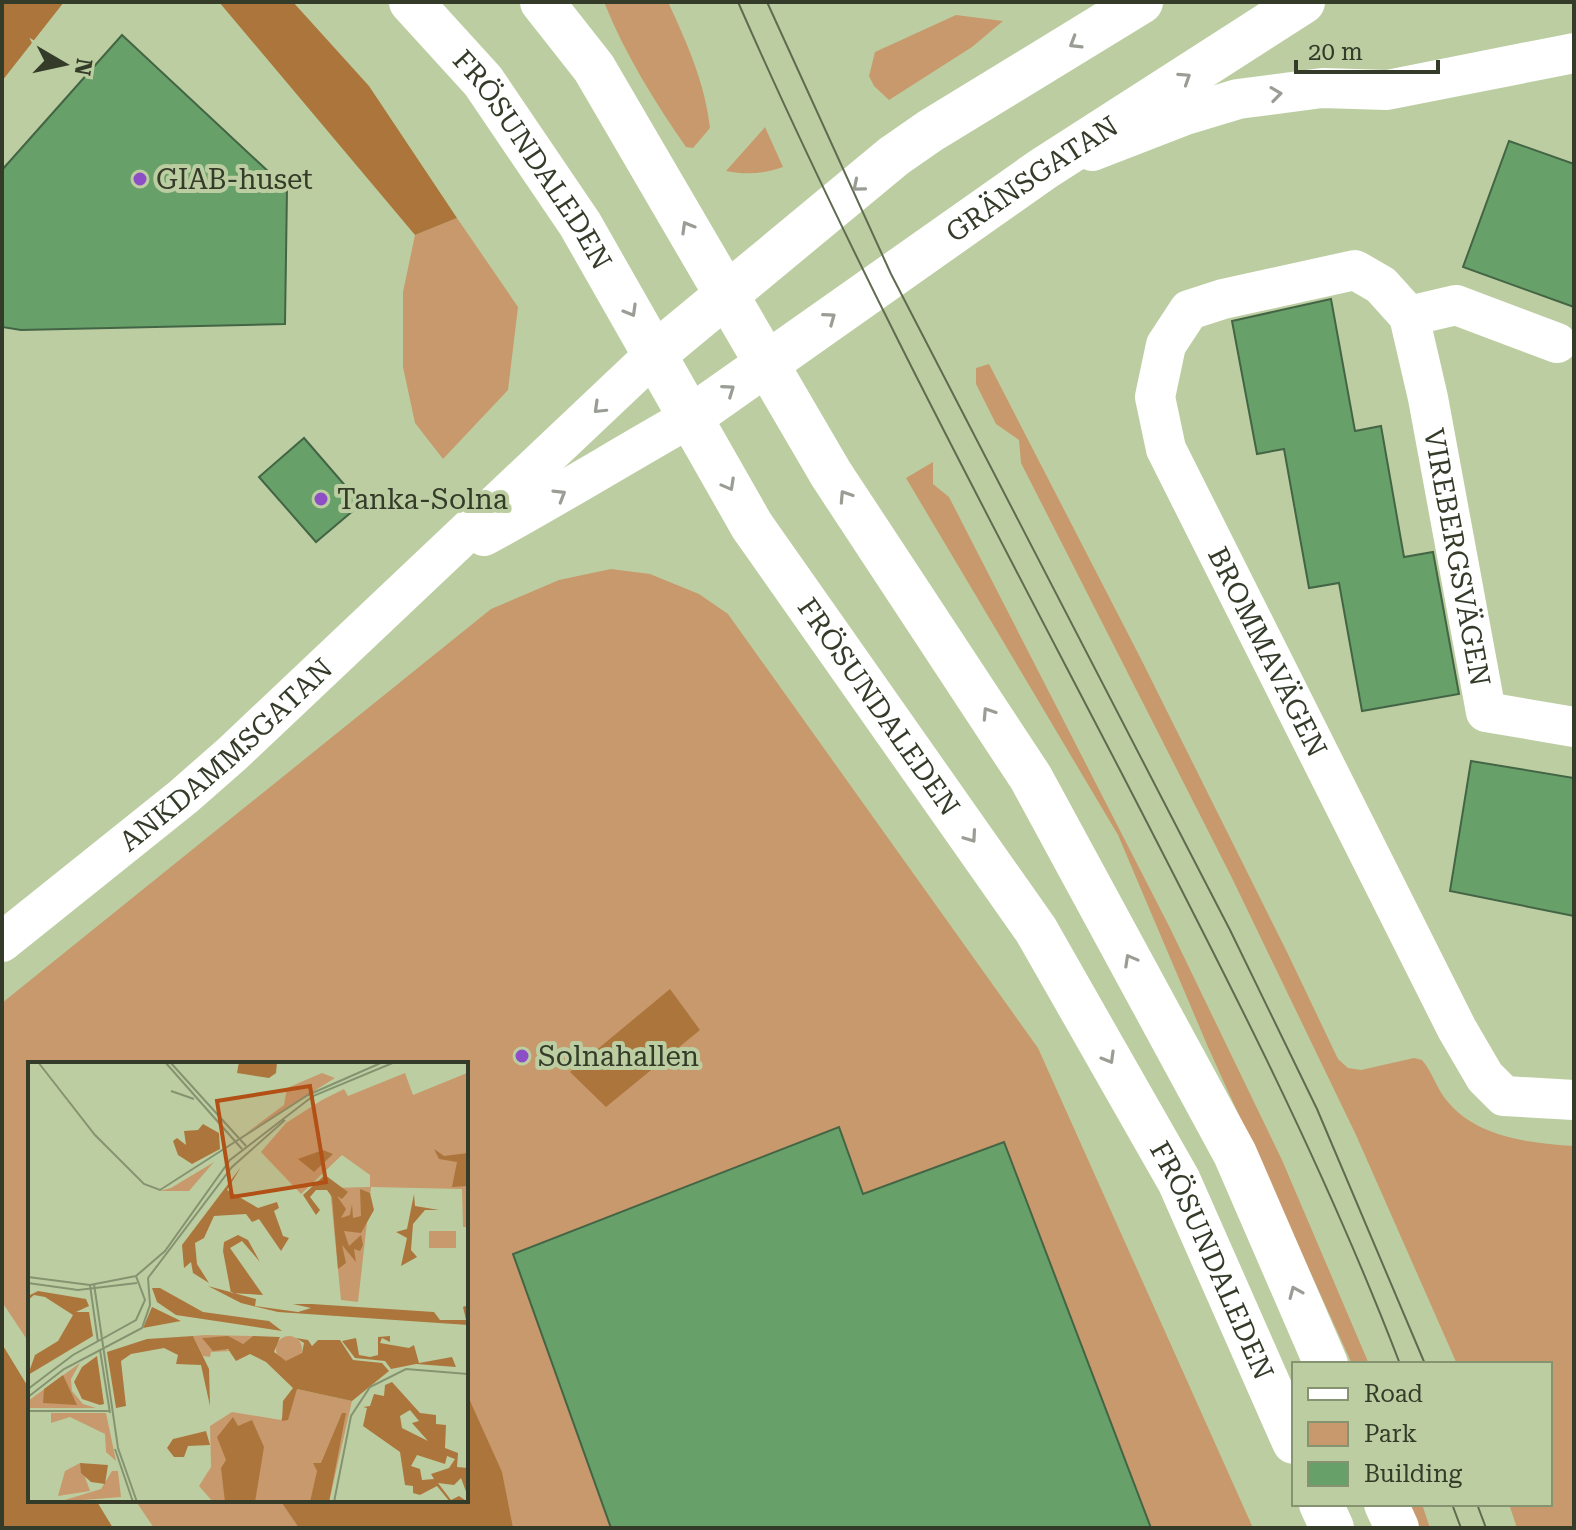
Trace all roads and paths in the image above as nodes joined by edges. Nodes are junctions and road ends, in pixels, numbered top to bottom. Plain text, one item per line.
1 (411, 2) edge
2 (542, 2) edge
3 (561, 2) edge
4 (1141, 2) edge
5 (1303, 2) edge
6 (1574, 53) edge
7 (594, 68) junction
8 (1043, 169) junction
9 (1381, 285) joint
10 (726, 295) junction
11 (1409, 316) junction
12 (1557, 343) dead end
13 (655, 354) junction
14 (767, 363) junction
15 (691, 417) junction
16 (442, 558) junction
17 (1574, 727) edge
18 (2, 942) edge
19 (1574, 1100) edge
20 (1325, 1362) edge
21 (1292, 1437) edge
22 (1322, 1506) edge
23 (1387, 1506) edge
24 (1332, 1528) edge
25 (1397, 1528) edge

1 -> 13 main road, FRÖSUNDALEDEN
2 - 7 main road
3 - 7 street
4 -> 10 main road
8 -> 5 main road, GRÄNSGATAN
8 -> 6 street
10 -> 7 main road
14 -> 8 main road, GRÄNSGATAN
9 - 11 street, VIREBERGSVÄGEN
9 - 19 street, BROMMAVÄGEN
10 - 13 main road
10 - 14 main road
11 - 12 street
11 - 17 street, VIREBERGSVÄGEN
13 - 15 main road, FRÖSUNDALEDEN
13 -> 16 street, ANKDAMMSGATAN
15 -> 14 main road, GRÄNSGATAN
20 -> 14 main road
16 -> 15 street, ANKDAMMSGATAN
15 -> 21 main road, FRÖSUNDALEDEN
16 - 18 street, ANKDAMMSGATAN
22 - 24 main road
23 - 25 main road

